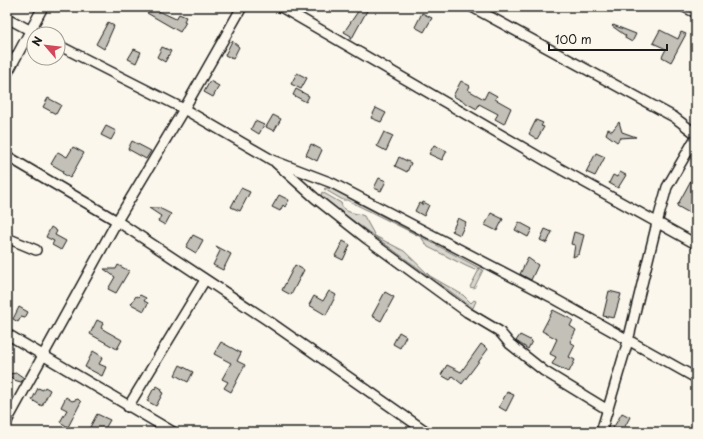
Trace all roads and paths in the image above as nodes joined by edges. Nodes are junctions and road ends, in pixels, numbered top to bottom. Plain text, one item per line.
1 (43, 7) edge
2 (242, 7) edge
3 (281, 7) edge
4 (472, 7) edge
5 (684, 7) edge
6 (696, 14) edge
7 (7, 18) edge
8 (35, 26) edge
9 (26, 28) edge
10 (26, 43) edge
11 (66, 49) edge
12 (7, 74) edge
13 (184, 109) junction
14 (696, 134) edge
15 (696, 137) edge
16 (7, 156) edge
17 (272, 160) junction
18 (116, 221) junction
19 (657, 222) junction
20 (7, 238) edge
21 (696, 244) edge
22 (36, 250) dead end
23 (205, 280) junction
24 (7, 334) edge
25 (628, 341) junction
26 (44, 355) junction
27 (696, 378) edge
28 (128, 407) junction
29 (608, 410) junction
30 (7, 421) edge
31 (173, 432) edge
32 (426, 432) edge
33 (601, 432) edge

1 - 8 street
2 - 13 street
3 - 19 street
4 - 14 street
5 - 6 street
7 - 9 street
10 - 12 street
11 - 13 street
13 - 17 street
13 - 18 street
15 - 19 street
16 - 18 street
17 - 25 street
17 - 29 street
18 - 23 street
18 - 26 street
19 - 21 street
19 - 25 street
20 - 22 street
23 - 28 street
23 - 32 street
24 - 26 street
25 - 27 street
25 - 29 street
26 - 28 street
26 - 30 street
28 - 31 street
29 - 33 street

